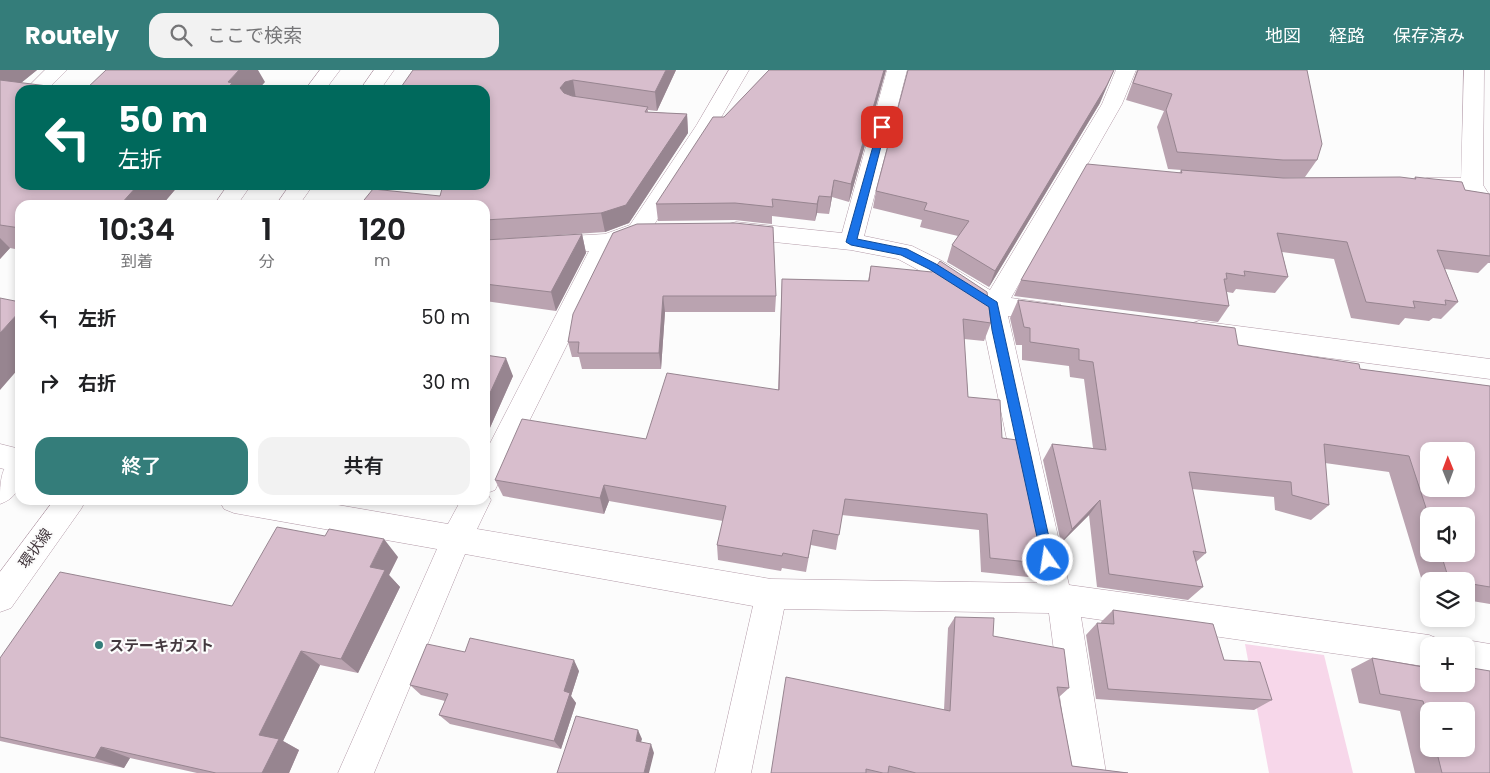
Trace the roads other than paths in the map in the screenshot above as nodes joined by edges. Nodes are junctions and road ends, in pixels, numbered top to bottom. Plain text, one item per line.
1 (57, 70) edge
2 (330, 70) edge
3 (384, 70) edge
4 (738, 70) edge
5 (897, 70) edge
6 (1126, 70) edge
7 (1474, 70) edge
8 (40, 85) edge
9 (319, 85) edge
10 (374, 85) edge
11 (1071, 171) junction
12 (1100, 173) edge
13 (1472, 185) junction
14 (1402, 186) edge
15 (1490, 215) edge
16 (667, 230) edge
17 (716, 230) edge
18 (638, 231) junction
19 (606, 242) junction
20 (851, 242) junction
21 (490, 249) edge
22 (994, 305) junction
23 (1072, 315) edge
24 (1179, 329) edge
25 (1490, 368) edge
26 (0, 456) edge
27 (15, 460) edge
28 (490, 471) edge
29 (15, 472) edge
30 (0, 491) edge
31 (67, 505) edge
32 (262, 505) edge
33 (473, 505) edge
34 (456, 539) junction
35 (771, 594) junction
36 (0, 597) edge
37 (1060, 599) junction
38 (1420, 650) edge
39 (1475, 658) edge
40 (1490, 660) edge
41 (356, 773) edge
42 (733, 773) edge
43 (1088, 773) edge

1 - 8 street
2 - 9 street
3 - 10 street
4 - 18 street
5 - 20 street
6 - 11 street
7 - 13 street
11 - 12 street
11 - 22 street
13 - 14 street
13 - 15 street
16 - 18 street
17 - 20 street
18 - 19 street
19 - 21 street
19 - 28 street
20 - 22 street
22 - 23 street
22 - 37 street
24 - 25 street
26 - 27 street
29 - 30 street
31 - 36 street, 環状線
32 - 34 street
33 - 34 street
34 - 35 street
34 - 41 street
35 - 37 street
35 - 42 street
37 - 38 street
37 - 43 street
39 - 40 street

